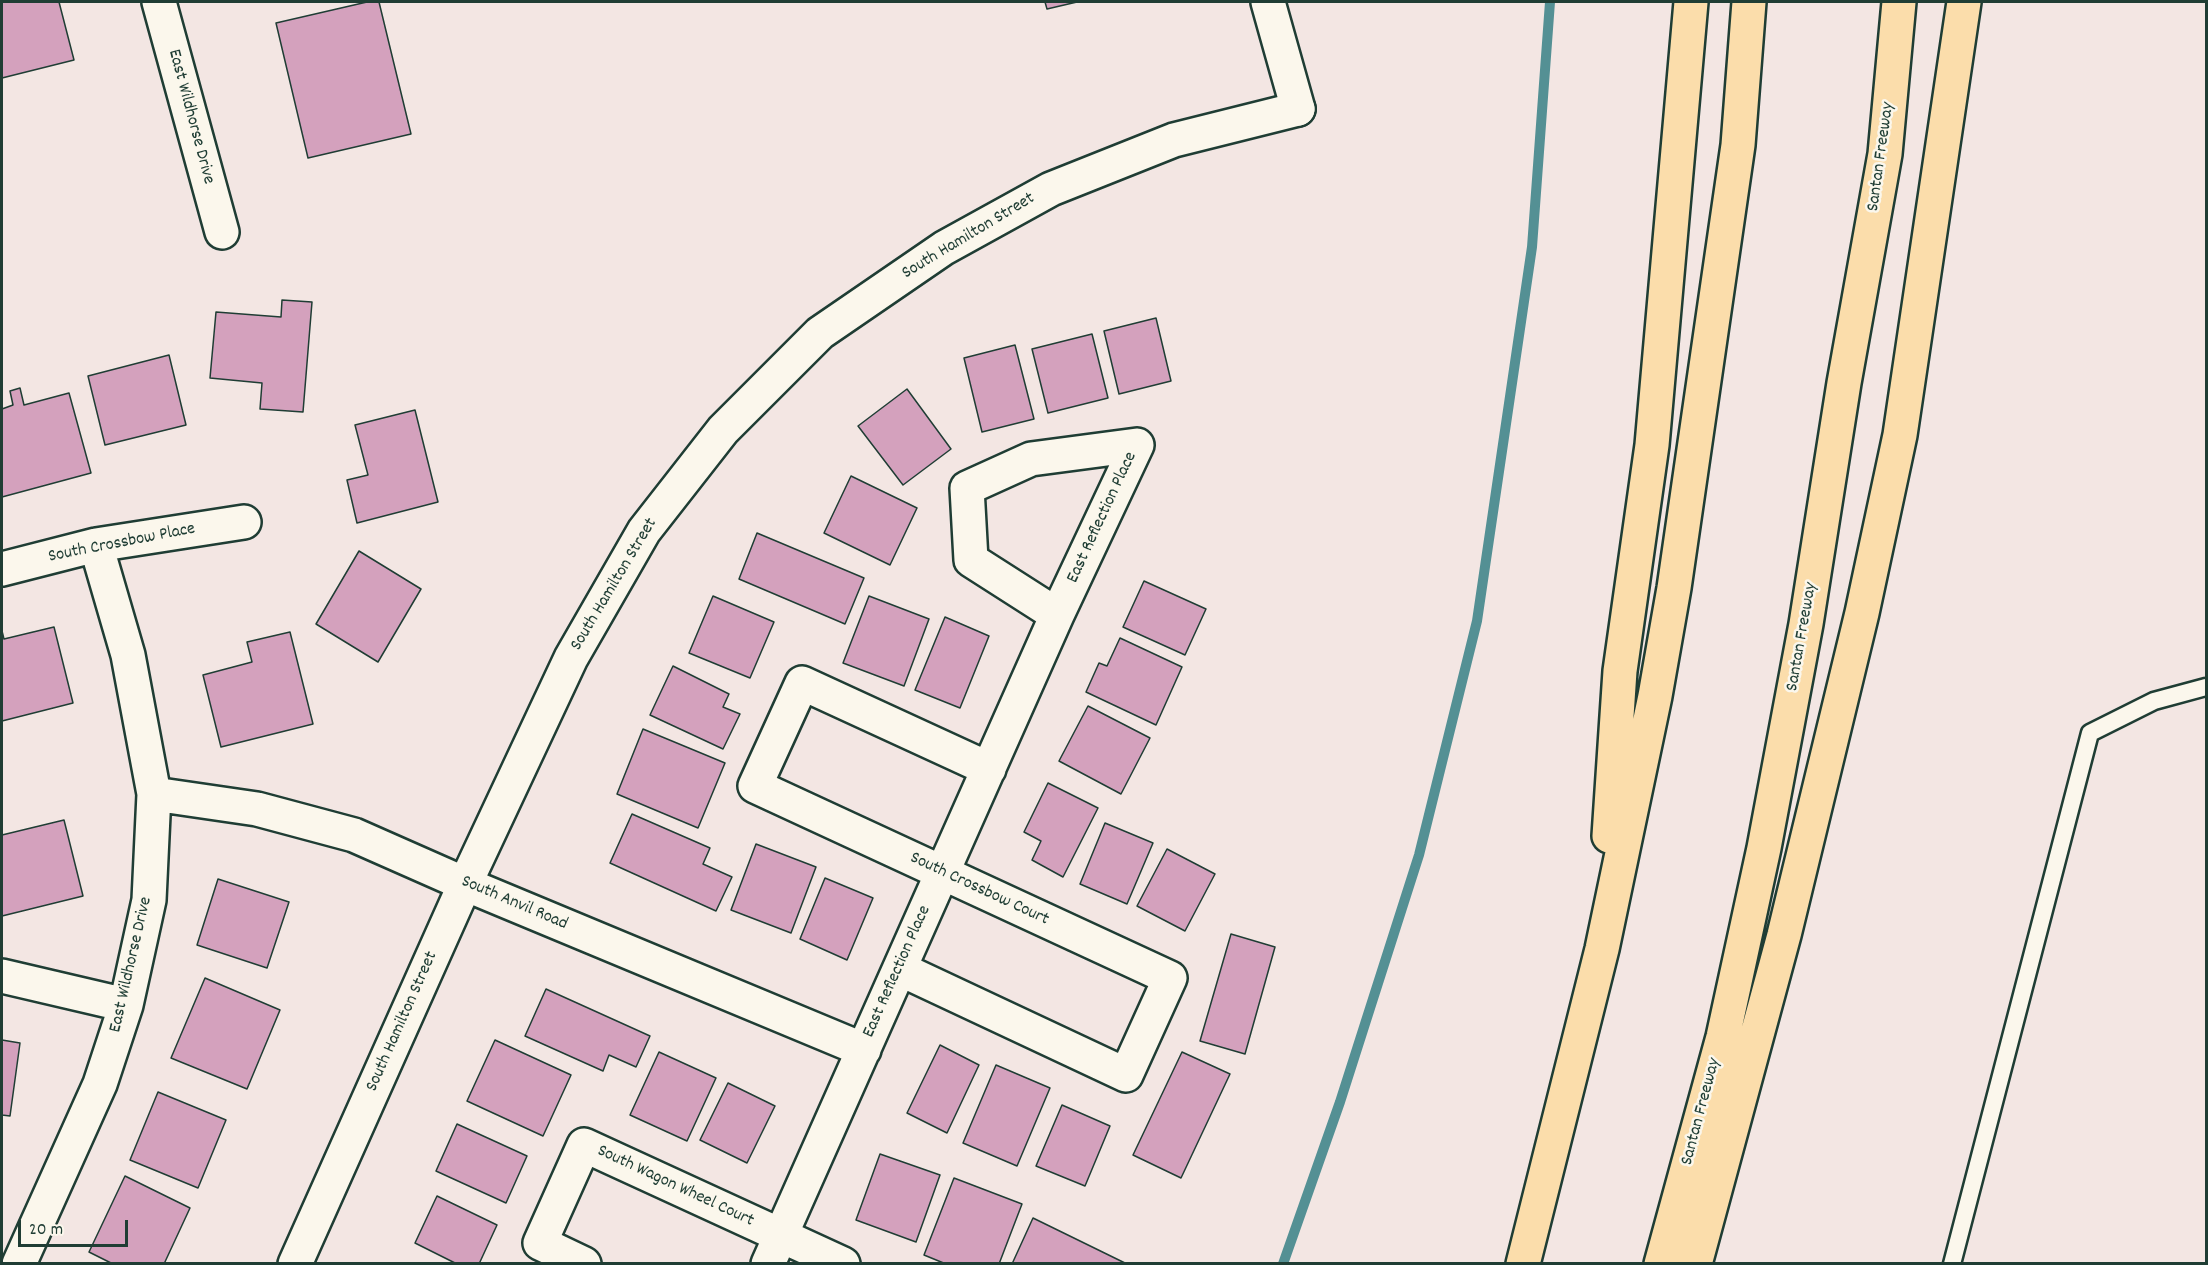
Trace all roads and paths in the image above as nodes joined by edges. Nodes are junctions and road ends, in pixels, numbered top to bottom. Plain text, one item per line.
1 (159, 2) edge
2 (1268, 2) edge
3 (1691, 2) edge
4 (1749, 2) edge
5 (1899, 2) edge
6 (1964, 2) edge
7 (222, 232) dead end
8 (244, 522) dead end
9 (96, 545) junction
10 (2, 569) edge
11 (1057, 615) junction
12 (2206, 687) edge
13 (989, 770) junction
14 (154, 794) junction
15 (942, 873) junction
16 (465, 884) junction
17 (1602, 949) junction
18 (900, 969) junction
19 (2, 976) edge
20 (126, 1005) junction
21 (864, 1050) junction
22 (775, 1249) edge
23 (19, 1263) edge
24 (295, 1263) edge
25 (584, 1263) edge
26 (843, 1263) edge
27 (1523, 1263) edge
28 (1661, 1263) edge
29 (1695, 1263) edge
30 (1952, 1263) edge

1 - 7 street, East Wildhorse Drive
2 - 16 street, South Hamilton Street
3 - 17 highway
4 - 17 highway
5 - 28 highway, Santan Freeway
6 - 29 highway
8 - 9 street, South Crossbow Place
9 - 10 street, South Crossbow Place
9 - 14 street, East Wildhorse Drive
11 - 11 street, East Reflection Place
11 - 13 street, East Reflection Place
12 - 30 lane
13 - 15 street, East Reflection Place
13 - 15 street, South Crossbow Court
14 - 16 street, South Anvil Road
14 - 20 street, East Wildhorse Drive
15 - 18 street, East Reflection Place
15 - 18 street, South Crossbow Court
16 - 21 street, South Anvil Road
16 - 24 street, South Hamilton Street
17 - 27 highway
18 - 21 street, East Reflection Place
19 - 20 street
20 - 23 street, East Wildhorse Drive
21 - 22 street, East Reflection Place
22 - 25 street, South Wagon Wheel Court
22 - 26 street, South Wagon Wheel Court

